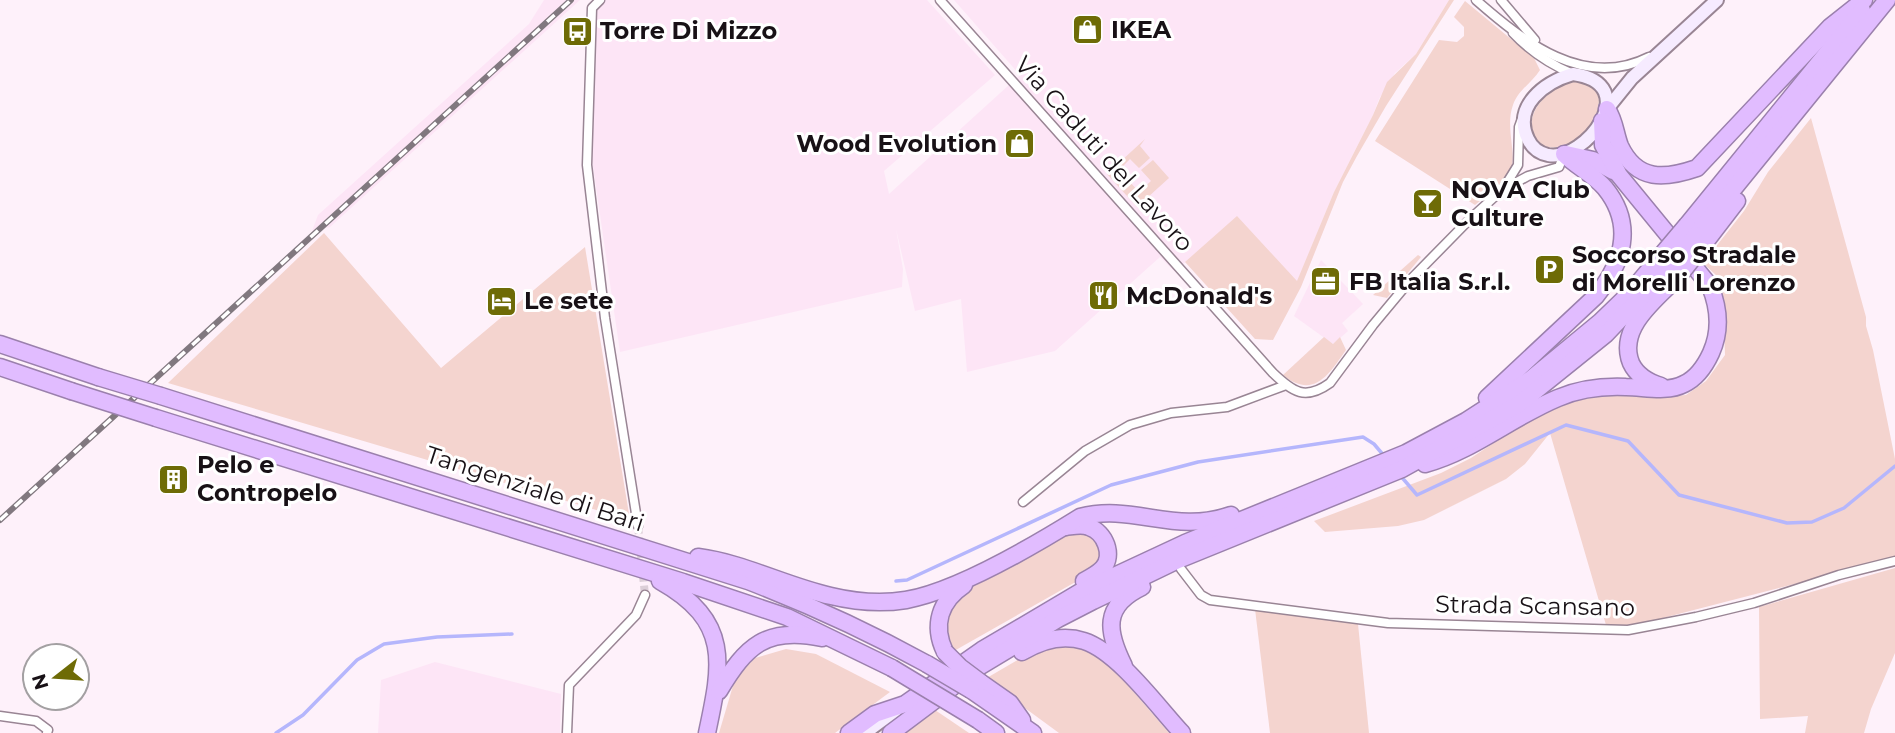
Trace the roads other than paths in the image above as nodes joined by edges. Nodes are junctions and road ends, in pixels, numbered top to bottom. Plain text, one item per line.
1 (600, 0) edge
2 (940, 0) edge
3 (1476, 0) edge
4 (1501, 0) edge
5 (1717, 0) edge
6 (1864, 0) edge
7 (1871, 0) edge
8 (1887, 0) edge
9 (1503, 23) junction
10 (1541, 48) junction
11 (1658, 52) junction
12 (1573, 74) junction
13 (1604, 115) junction
14 (1523, 117) junction
15 (1561, 160) junction
16 (1619, 175) junction
17 (1502, 190) junction
18 (1696, 235) junction
19 (1669, 267) junction
20 (0, 344) edge
21 (0, 367) edge
22 (1286, 385) junction
23 (1670, 388) junction
24 (1407, 457) junction
25 (1307, 493) junction
26 (1023, 502) dead end
27 (638, 526) tunnel mouth
28 (1064, 527) junction
29 (1235, 537) junction
30 (660, 552) junction
31 (1895, 561) edge
32 (629, 565) junction
33 (986, 569) junction
34 (1181, 569) junction
35 (645, 595) tunnel mouth
36 (842, 642) junction
37 (982, 650) junction
38 (1126, 671) junction
39 (977, 680) junction
40 (714, 702) junction
41 (905, 704) junction
42 (0, 716) edge
43 (978, 720) junction
44 (1031, 732) edge
45 (47, 733) edge
46 (567, 733) edge
47 (707, 733) edge
48 (849, 733) edge
49 (865, 733) edge
50 (891, 733) edge
51 (989, 733) edge
52 (996, 733) edge
53 (1182, 733) edge

1 - 27 street
2 - 22 street, Via Caduti del Lavoro
3 - 9 street
4 - 10 street
5 - 11 main road
6 - 13 highway
7 - 18 highway
8 - 18 highway
9 - 10 street
9 - 12 street
10 - 11 street
11 - 13 main road
12 - 13 main road
12 - 14 main road
13 - 15 main road
13 - 16 highway
14 - 15 main road
14 - 17 street
15 - 16 highway
15 - 17 street
15 - 24 highway
16 - 23 highway
17 - 22 street
18 - 19 highway, bridge
18 - 19 highway, bridge
19 - 23 highway
19 - 24 highway
19 - 24 highway
20 - 30 highway, Tangenziale di Bari, bridge
21 - 32 highway, Tangenziale di Bari, bridge
22 - 26 street
23 - 24 highway
24 - 25 highway
24 - 29 highway
25 - 28 highway
25 - 37 highway
28 - 33 highway
28 - 37 highway
29 - 34 highway
29 - 39 highway
30 - 33 highway
30 - 39 highway, Tangenziale di Bari, bridge
31 - 34 street, Strada Scansano
32 - 36 highway, Tangenziale di Bari
32 - 40 highway
33 - 39 highway, bridge
34 - 38 highway
35 - 46 street
36 - 40 highway
36 - 43 highway, Tangenziale di Bari, bridge
37 - 41 highway
38 - 39 highway
38 - 53 highway
39 - 44 highway, Tangenziale di Bari
39 - 50 highway
40 - 47 highway
41 - 48 highway
41 - 49 main road
42 - 45 street
43 - 51 highway
43 - 52 highway, Tangenziale di Bari

